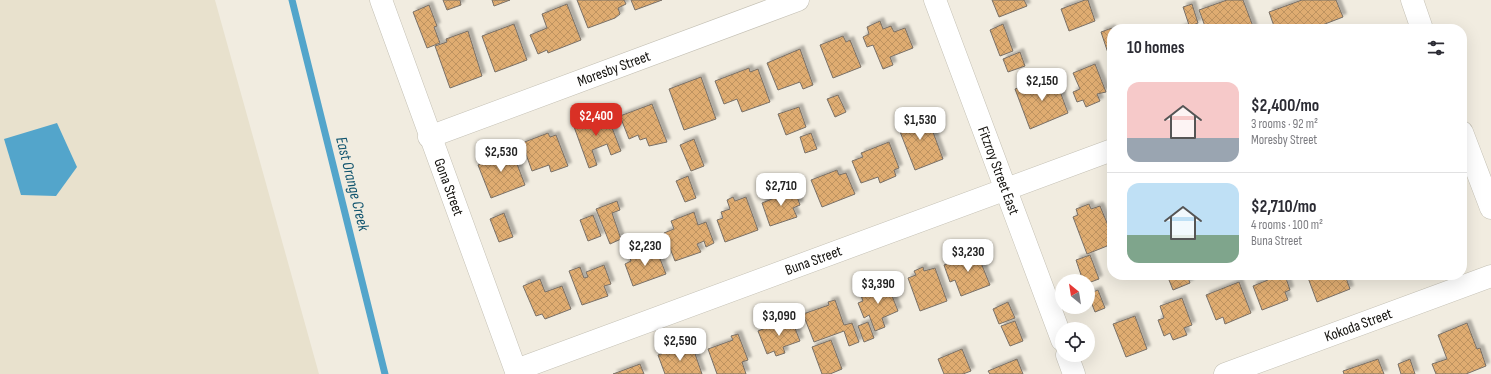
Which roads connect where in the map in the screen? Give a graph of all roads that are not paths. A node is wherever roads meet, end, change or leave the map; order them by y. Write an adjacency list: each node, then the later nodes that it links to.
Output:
1 (381, 0): 6 (street, Gona Street)
2 (798, 0): 6 (street, Moresby Street)
3 (935, 0): 9 (street, Fitzroy Street East)
4 (1412, 0): 5 (street)
5 (1420, 24)
6 (429, 137): 14 (street, Gona Street)
7 (1467, 144): 10 (street)
8 (1107, 152): 9 (street, Buna Street)
9 (1006, 189): 12 (street, Fitzroy Street East); 14 (street, Buna Street)
10 (1490, 202)
11 (1491, 276): 16 (street, Kokoda Street)
12 (1055, 322)
13 (1070, 362): 15 (street)
14 (516, 372)
15 (1074, 374)
16 (1225, 374)

